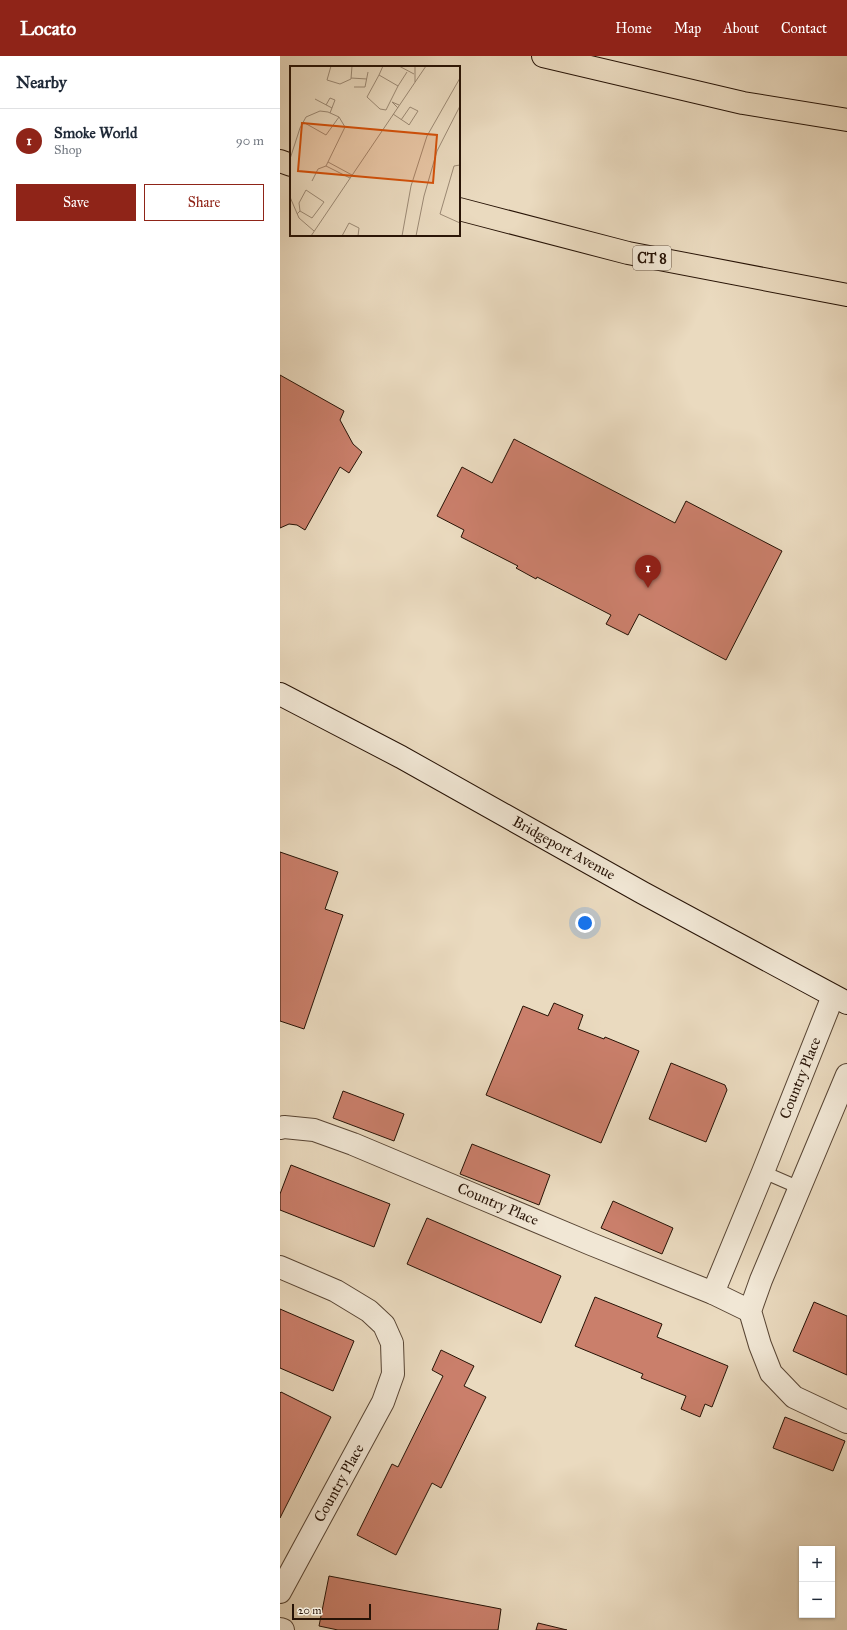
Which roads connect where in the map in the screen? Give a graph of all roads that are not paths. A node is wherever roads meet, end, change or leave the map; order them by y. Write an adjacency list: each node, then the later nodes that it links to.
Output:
1 (543, 56): 2 (highway)
2 (847, 120)
3 (280, 161): 4 (highway)
4 (290, 165)
5 (460, 209): 6 (highway, CT 8)
6 (847, 295)
7 (280, 694): 8 (street, Bridgeport Avenue)
8 (840, 1000): 11 (street, Country Place)
9 (847, 1075): 12 (street)
10 (280, 1128): 14 (street, Country Place)
11 (764, 1172): 12 (lane); 14 (street, Country Place)
12 (800, 1188): 15 (street)
13 (280, 1267): 17 (street, Country Place)
14 (713, 1293): 15 (street, Country Place)
15 (750, 1311): 16 (street)
16 (847, 1422)
17 (280, 1592)

